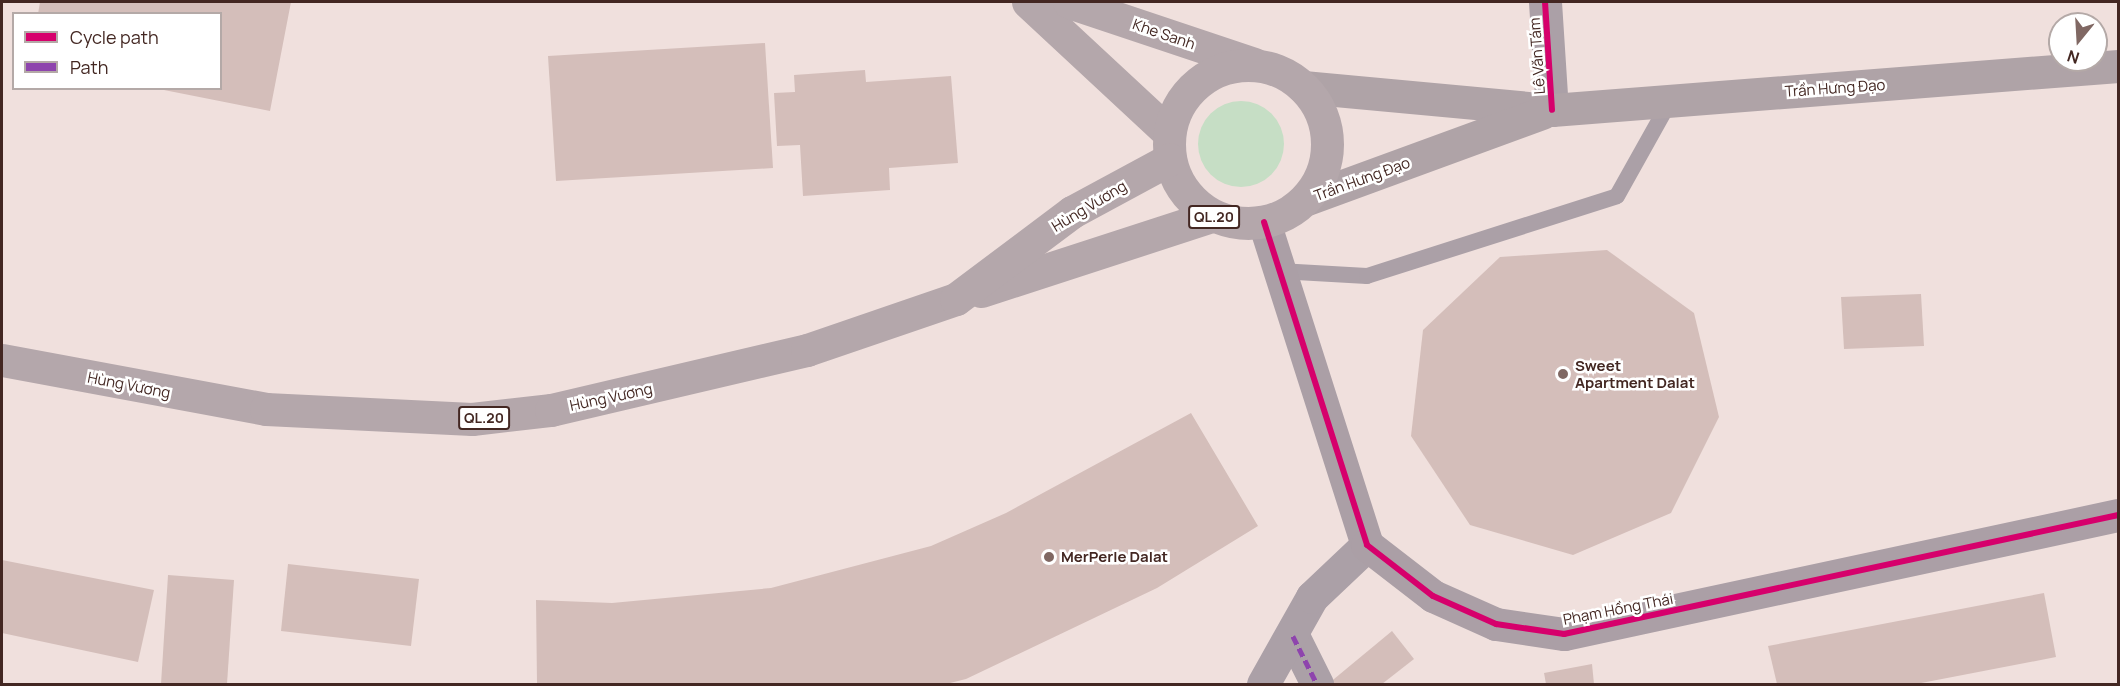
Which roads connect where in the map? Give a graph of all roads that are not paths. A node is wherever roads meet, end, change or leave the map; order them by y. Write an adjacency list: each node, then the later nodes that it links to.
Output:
1 (1028, 2): 9 (highway, QL.20)
2 (1069, 2): 4 (highway, Khe Sanh)
3 (1545, 2): 8 (street, Lê Văn Tám)
4 (1259, 66): 6 (highway); 9 (highway)
5 (2118, 66): 7 (main road, Trần Hưng Đạo)
6 (1303, 87): 8 (main road, Trần Hưng Đạo); 10 (highway)
7 (1670, 100): 8 (main road, Trần Hưng Đạo); 13 (lane)
8 (1552, 110): 10 (main road, Trần Hưng Đạo)
9 (1169, 146): 11 (highway, QL.20); 14 (highway, Hùng Vương / QL.20)
10 (1307, 199): 12 (highway, QL.20)
11 (1212, 216): 12 (highway, QL.20); 14 (highway, QL.20)
12 (1264, 222): 13 (street)
13 (1278, 271): 17 (street)
14 (957, 299): 15 (highway, Hùng Vương / QL.20)
15 (3, 368)
16 (2118, 515): 17 (street, Phạm Hồng Thái)
17 (1367, 545): 18 (street)
18 (1293, 636): 19 (street); 20 (street)
19 (1263, 684)
20 (1317, 684)

